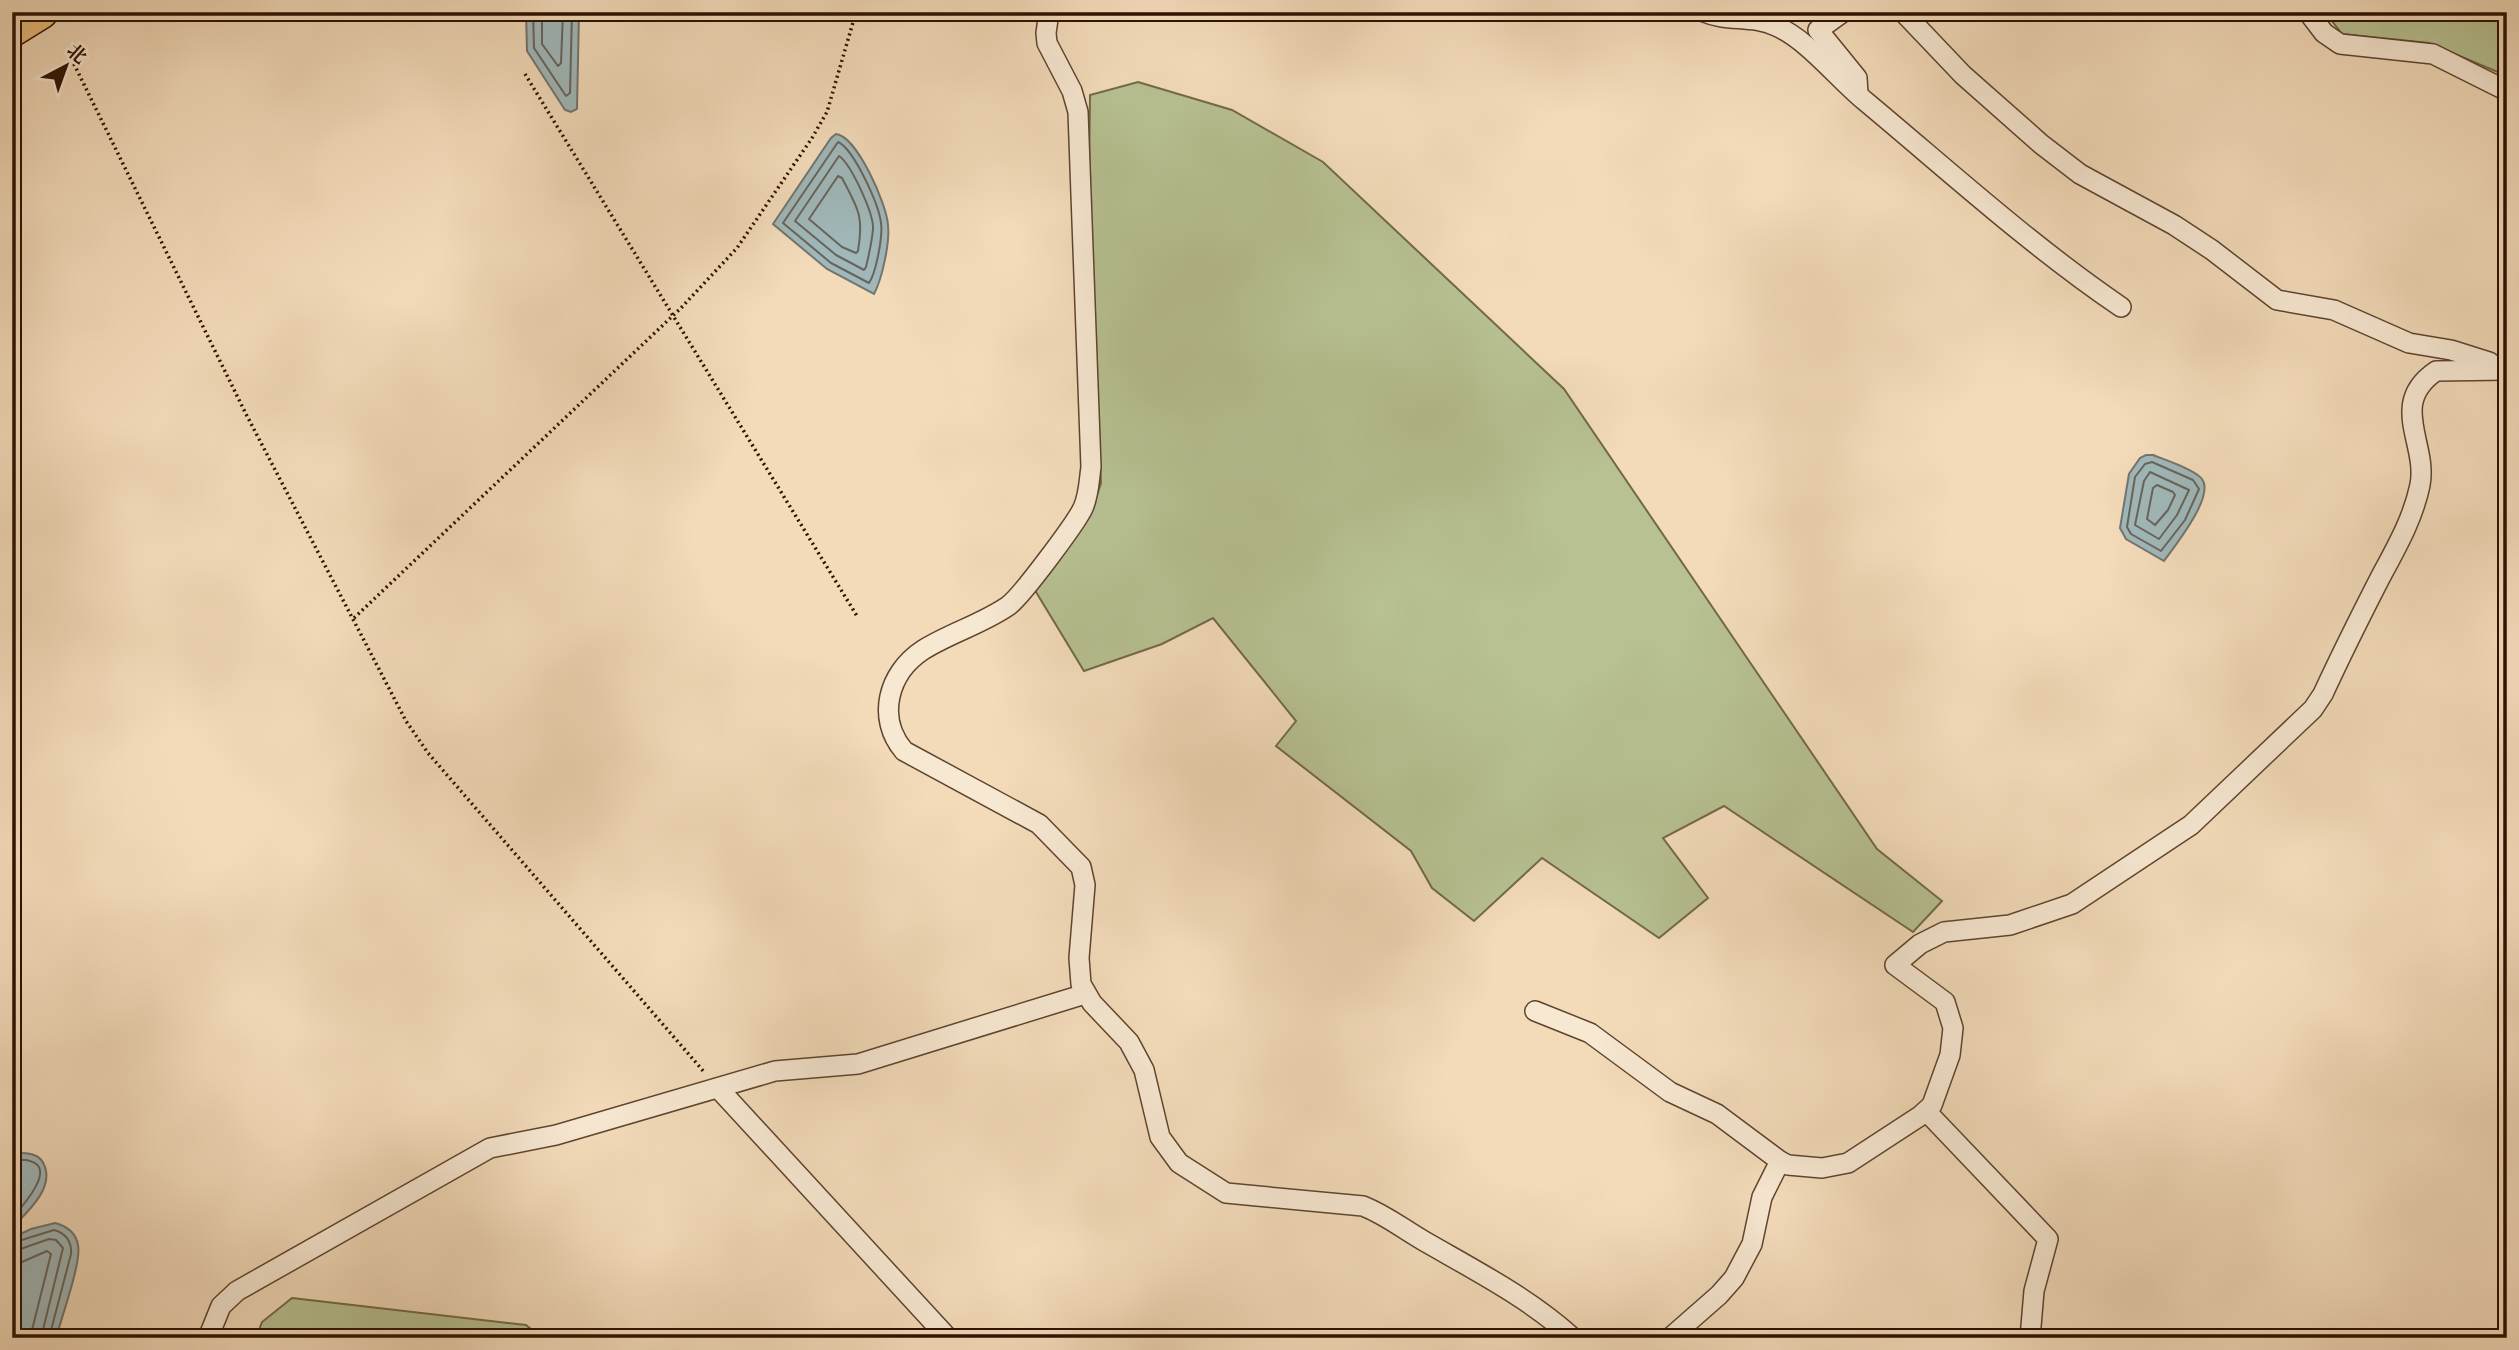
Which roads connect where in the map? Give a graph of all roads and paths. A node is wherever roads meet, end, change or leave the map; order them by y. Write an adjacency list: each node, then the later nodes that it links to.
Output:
1 (41, 12): 8 (highway)
2 (856, 12): 14 (path)
3 (1049, 12): 18 (street)
4 (1704, 12): 12 (street)
5 (1843, 12): 12 (street)
6 (1903, 12): 15 (street)
7 (2308, 12): 11 (street)
8 (12, 30)
9 (69, 54): 17 (path)
10 (525, 75): 14 (path)
11 (2507, 91)
12 (1858, 96): 13 (street)
13 (2121, 307)
14 (672, 316): 16 (path); 17 (path)
15 (2504, 370): 21 (street)
16 (857, 616)
17 (354, 618): 20 (path)
18 (1085, 994): 20 (street); 25 (street)
19 (1535, 1011): 22 (street)
20 (718, 1088): 23 (street); 24 (street)
21 (1926, 1111): 22 (street); 27 (street)
22 (1780, 1160): 26 (street)
23 (208, 1338)
24 (948, 1338)
25 (1573, 1338)
26 (1670, 1338)
27 (2030, 1338)

